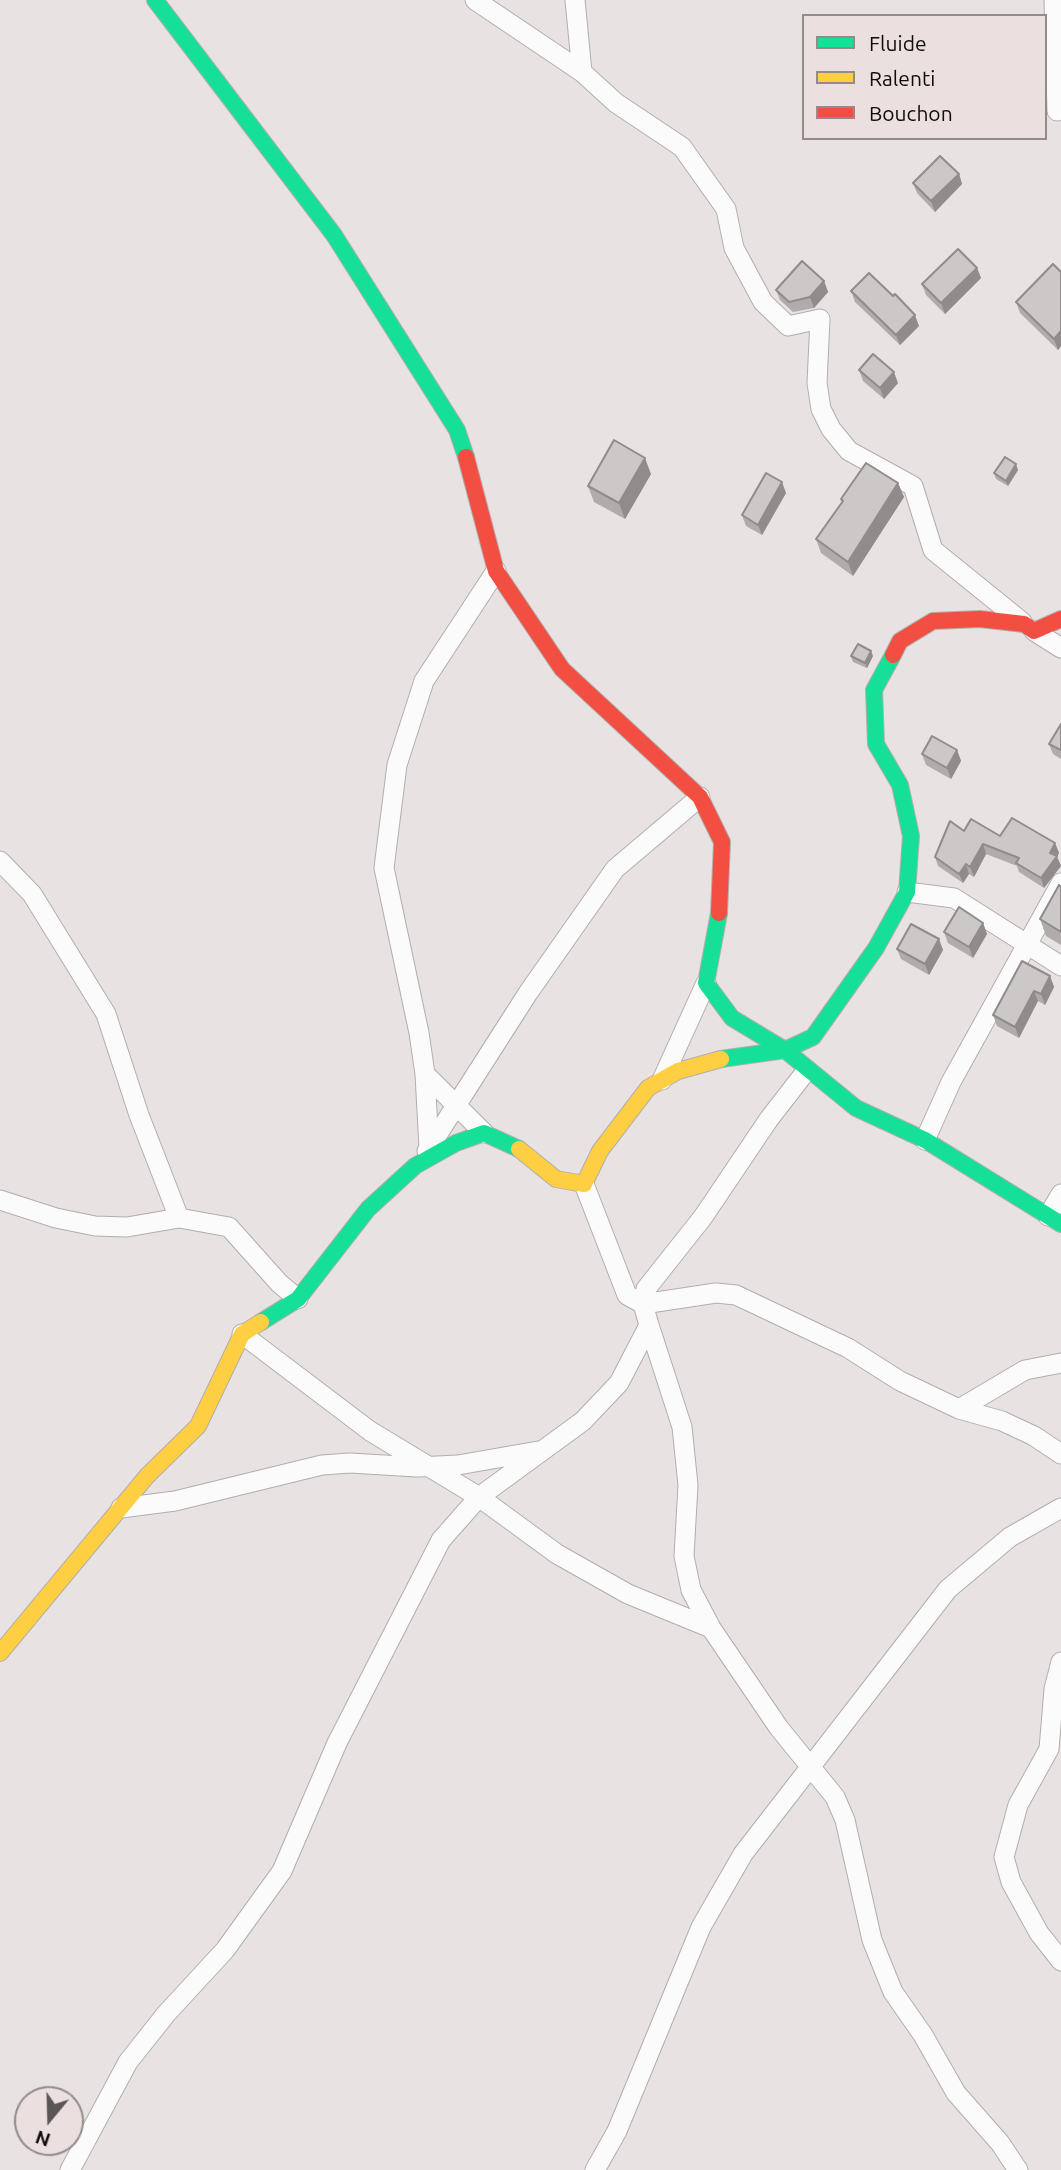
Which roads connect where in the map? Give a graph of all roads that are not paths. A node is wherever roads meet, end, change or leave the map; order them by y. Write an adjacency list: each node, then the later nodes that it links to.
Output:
1 (155, 0): 7 (street)
2 (475, 0): 5 (street)
3 (575, 0): 5 (street)
4 (1054, 0): 6 (street)
5 (582, 72): 9 (street)
6 (1057, 111)
7 (496, 571): 11 (street); 20 (street)
8 (1061, 619): 9 (street)
9 (1029, 627): 10 (street); 14 (street)
10 (1061, 648)
11 (700, 797): 17 (street); 22 (street)
12 (0, 861): 30 (street)
13 (1061, 883): 15 (street)
14 (907, 892): 15 (street); 18 (street)
15 (1026, 946): 16 (street); 24 (street)
16 (1061, 967)
17 (706, 983): 18 (street); 21 (street)
18 (785, 1050): 19 (street); 21 (street)
19 (807, 1070): 24 (street); 33 (street)
20 (425, 1074): 22 (street); 25 (street)
21 (662, 1080): 27 (street)
22 (457, 1103): 23 (street); 25 (street)
23 (484, 1133): 26 (street); 27 (street)
24 (925, 1140): 31 (street)
25 (429, 1148): 26 (street)
26 (415, 1166): 32 (street)
27 (584, 1184): 33 (street)
28 (1061, 1194): 31 (street)
29 (0, 1200): 30 (street)
30 (179, 1218): 32 (street)
31 (1054, 1220)
32 (298, 1299): 35 (street)
33 (643, 1304): 34 (street); 37 (street)
34 (649, 1325): 38 (street); 44 (street)
35 (242, 1334): 40 (street); 42 (street)
36 (1061, 1363): 37 (street)
37 (959, 1409): 39 (street)
38 (543, 1450): 40 (street); 41 (street)
39 (1061, 1454)
40 (427, 1467): 41 (street); 42 (street)
41 (479, 1497): 44 (street); 49 (street)
42 (121, 1508): 45 (street)
43 (1061, 1508): 47 (street)
44 (711, 1628): 47 (street)
45 (0, 1654)
46 (1061, 1662): 48 (street)
47 (809, 1765): 50 (street); 51 (street)
48 (1061, 1961)
49 (70, 2170)
50 (595, 2170)
51 (1018, 2170)

